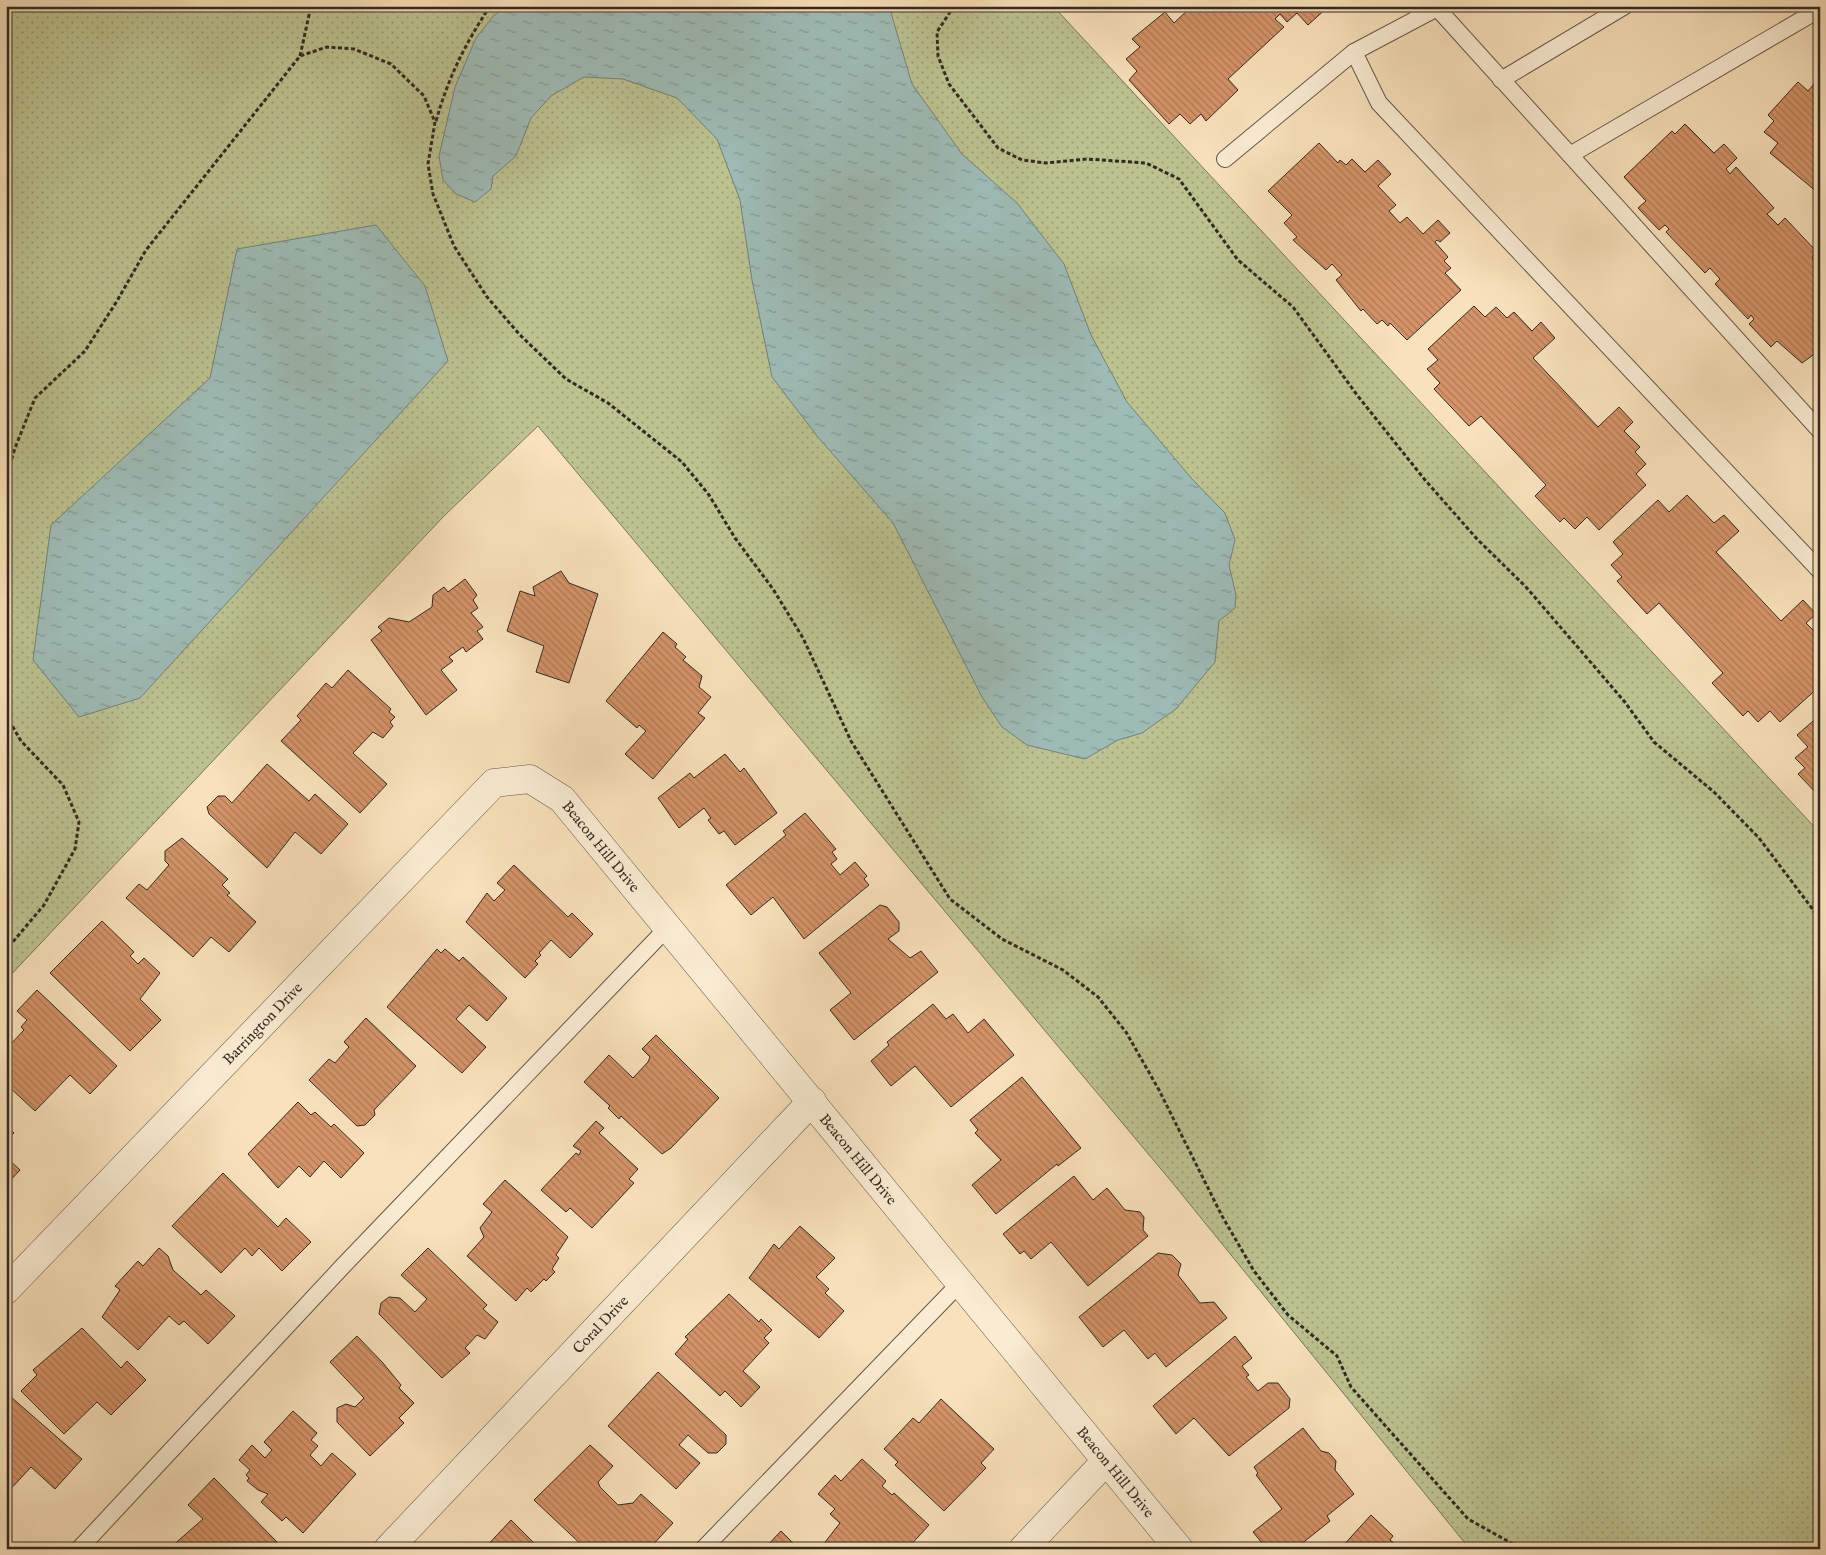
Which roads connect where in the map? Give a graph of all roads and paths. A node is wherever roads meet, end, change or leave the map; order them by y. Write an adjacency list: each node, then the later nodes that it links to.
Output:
1 (311, 6): 8 (path)
2 (490, 6): 10 (path)
3 (954, 6): 18 (path)
4 (1625, 6): 9 (lane)
5 (1439, 7): 7 (lane); 9 (lane)
6 (1820, 9): 11 (lane)
7 (1354, 52): 12 (lane); 15 (lane)
8 (300, 56): 10 (path); 14 (path)
9 (1501, 80): 11 (lane)
10 (436, 122): 30 (path)
11 (1570, 155): 13 (lane)
12 (1225, 159)
13 (1820, 431)
14 (6, 478)
15 (1820, 571)
16 (6, 715): 20 (path)
17 (530, 779): 19 (street, Beacon Hill Drive); 23 (street, Barrington Drive)
18 (1820, 919)
19 (668, 927): 21 (street, Beacon Hill Drive); 25 (lane)
20 (6, 950)
21 (812, 1101): 22 (street, Beacon Hill Drive); 26 (street, Coral Drive)
22 (960, 1282): 24 (street, Beacon Hill Drive); 27 (lane)
23 (6, 1290)
24 (1106, 1461): 28 (street); 29 (street, Beacon Hill Drive)
25 (78, 1549)
26 (388, 1549)
27 (703, 1549)
28 (1023, 1549)
29 (1179, 1549)
30 (1522, 1549)

